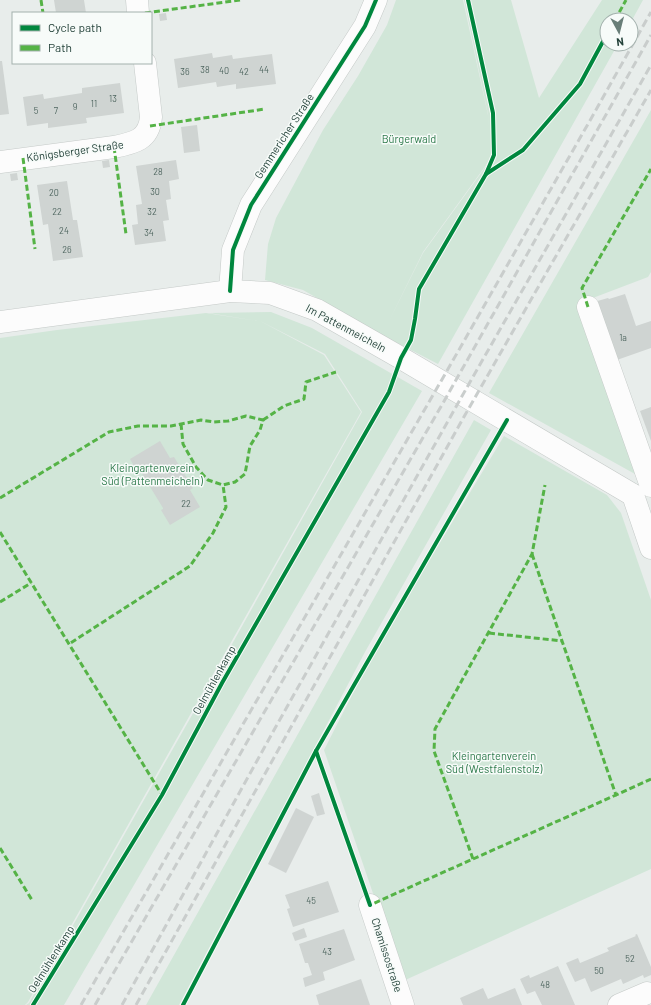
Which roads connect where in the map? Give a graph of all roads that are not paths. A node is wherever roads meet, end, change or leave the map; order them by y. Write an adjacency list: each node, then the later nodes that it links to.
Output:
1 (136, 0): 3 (street)
2 (376, 0): 6 (street, Gemmericher Straße)
3 (138, 12)
4 (144, 64): 5 (street, Königsberger Straße)
5 (0, 162)
6 (230, 291): 8 (street, Im Pattenmeicheln); 9 (street, Im Pattenmeicheln)
7 (588, 307): 9 (street)
8 (0, 322)
9 (645, 489): 10 (street)
10 (651, 548)
11 (370, 905): 13 (street, Chamissostraße)
12 (647, 993): 14 (street)
13 (403, 1005)
14 (619, 1005)

